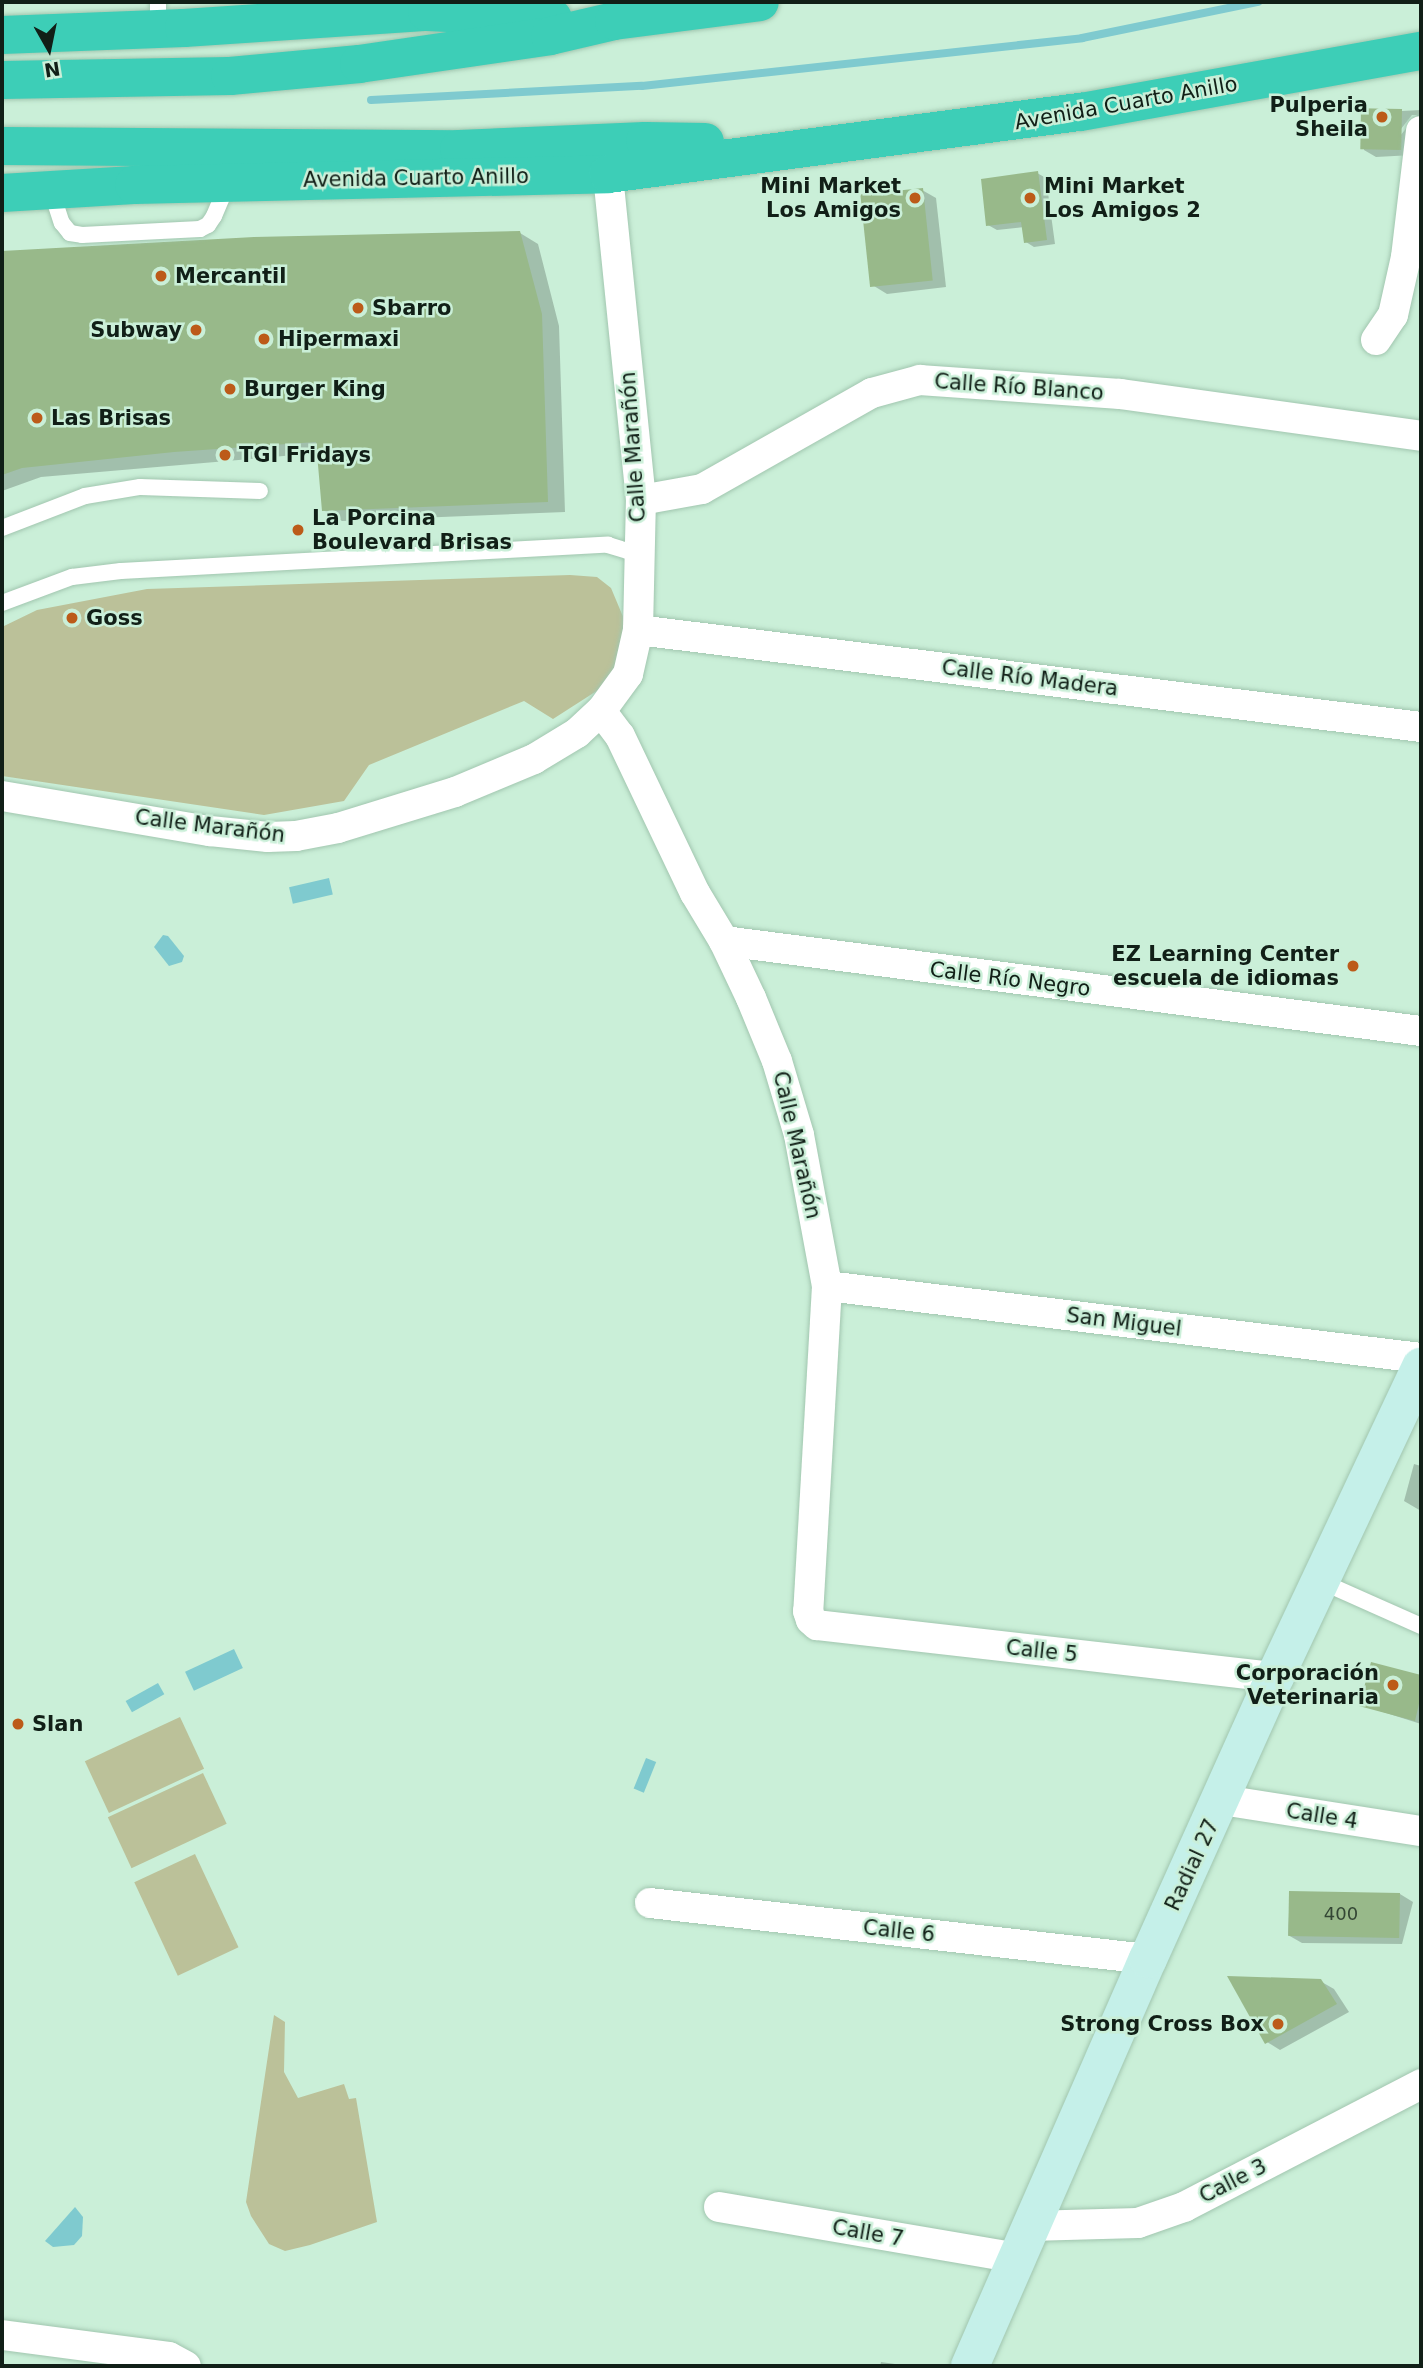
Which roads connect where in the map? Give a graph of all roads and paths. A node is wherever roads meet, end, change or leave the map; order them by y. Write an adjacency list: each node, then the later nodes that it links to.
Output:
1 (760, 2): 2 (highway)
2 (622, 14): 3 (highway); 6 (highway)
3 (158, 15): 4 (highway)
4 (2, 35)
5 (1421, 51): 8 (highway, Avenida Cuarto Anillo)
6 (2, 80)
7 (1421, 131): 12 (street)
8 (829, 145): 9 (highway, Avenida Cuarto Anillo); 10 (highway, Avenida Cuarto Anillo)
9 (2, 146)
10 (608, 174): 11 (highway, Avenida Cuarto Anillo); 15 (street, Calle Marañón)
11 (2, 193)
12 (1376, 340)
13 (1421, 436): 15 (street, Calle Río Blanco)
14 (260, 491): 16 (lane)
15 (641, 499): 17 (street, Calle Marañón)
16 (2, 528)
17 (638, 554): 18 (lane); 19 (street, Calle Marañón)
18 (2, 603)
19 (638, 630): 20 (street, Calle Marañón); 21 (street, Calle Río Madera)
20 (601, 711): 22 (street, Calle Marañón); 23 (street, Calle Marañón)
21 (1421, 727)
22 (2, 796)
23 (724, 941): 24 (street, Calle Río Negro); 25 (street, Calle Marañón)
24 (1421, 1031)
25 (827, 1286): 26 (street, San Miguel); 29 (street, Calle Marañón)
26 (1421, 1357)
27 (1421, 1367): 28 (street, Radial 27)
28 (1320, 1581): 30 (lane); 31 (street, Radial 27)
29 (811, 1620): 31 (street, Calle 5)
30 (1421, 1626)
31 (1275, 1676): 32 (street, Radial 27)
32 (1222, 1800): 33 (street, Calle 4); 35 (street, Radial 27)
33 (1421, 1831)
34 (650, 1903): 35 (street, Calle 6)
35 (1147, 1959): 38 (street, Radial 27)
36 (1421, 2084): 38 (street, Calle 3)
37 (719, 2207): 38 (street, Calle 7)
38 (1024, 2242): 41 (street, Radial 27)
39 (2, 2335): 40 (street)
40 (186, 2366)
41 (970, 2366)

